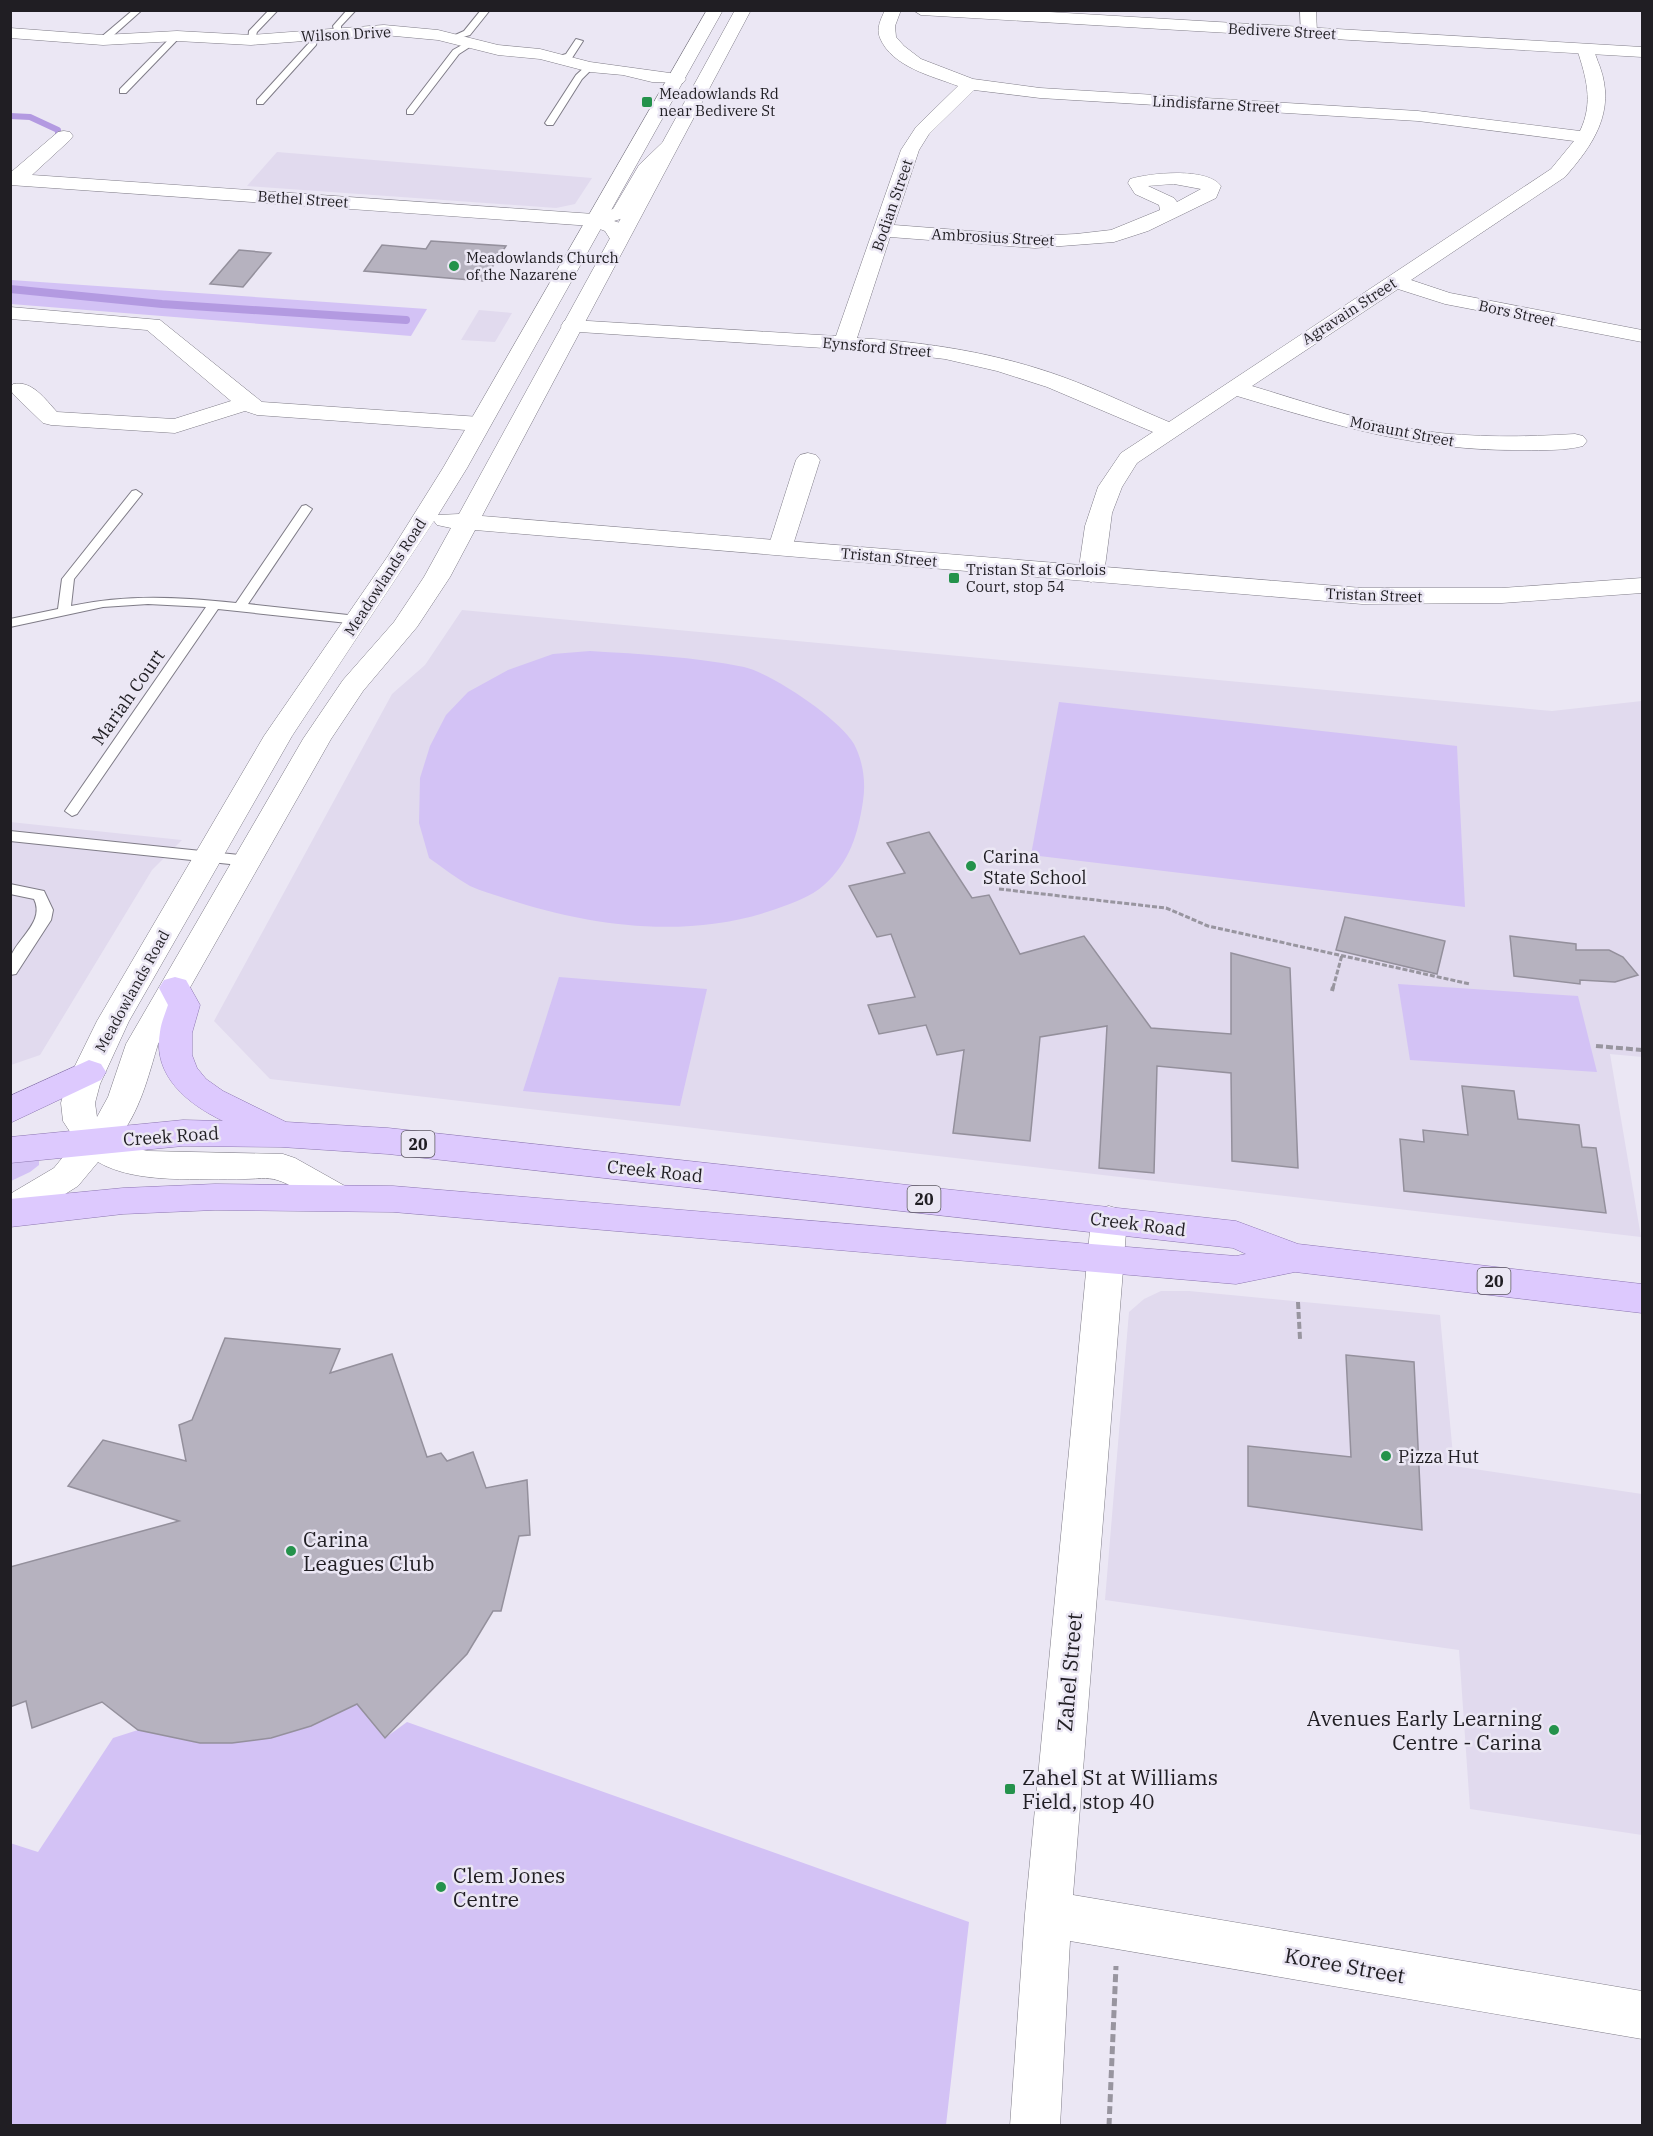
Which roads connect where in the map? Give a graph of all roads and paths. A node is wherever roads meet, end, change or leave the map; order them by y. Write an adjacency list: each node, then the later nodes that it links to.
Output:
1 (138, 10): 16 (lane)
2 (274, 10): 15 (lane)
3 (352, 10): 11 (lane)
4 (486, 10): 17 (lane)
5 (715, 10): 23 (street, Meadowlands Road)
6 (743, 10): 31 (street, Meadowlands Road)
7 (893, 10): 24 (street, Lindisfarne Street)
8 (921, 10): 12 (street, Bedivere Street)
9 (1308, 10): 12 (street)
10 (10, 33): 16 (street, Wilson Drive)
11 (338, 33): 13 (street, Wilson Drive); 17 (street, Wilson Drive)
12 (1310, 33): 19 (street, Bedivere Street)
13 (314, 34): 15 (street, Wilson Drive); 26 (lane)
14 (177, 36): 15 (street, Wilson Drive); 16 (street, Wilson Drive); 25 (lane)
15 (251, 39)
16 (103, 40)
17 (464, 40): 21 (street, Wilson Drive); 27 (lane)
18 (579, 41): 21 (lane)
19 (1585, 49): 20 (street, Bedivere Street); 30 (street, Agravain Street)
20 (1642, 52)
21 (559, 59): 22 (street, Wilson Drive)
22 (590, 67): 23 (street, Wilson Drive); 28 (lane)
23 (677, 79): 34 (street, Meadowlands Road)
24 (970, 84): 30 (street, Lindisfarne Street); 35 (street, Bodian Street)
25 (123, 91)
26 (260, 102)
27 (410, 112)
28 (550, 123)
29 (64, 136): 32 (street)
30 (1587, 137): 37 (street, Agravain Street)
31 (669, 146): 34 (street); 36 (street, Meadowlands Road)
32 (13, 179): 34 (street, Bethel Street)
33 (1171, 213): 35 (street, Ambrosius Street)
34 (595, 220): 36 (street); 45 (street, Meadowlands Road)
35 (883, 230): 41 (street, Bodian Street)
36 (619, 238): 39 (street, Meadowlands Road)
37 (1395, 281): 40 (street, Bors Street); 42 (street, Agravain Street)
38 (10, 313): 44 (street)
39 (572, 326): 41 (street, Eynsford Street); 52 (street, Meadowlands Road)
40 (1642, 336)
41 (844, 344): 46 (street, Eynsford Street)
42 (1234, 388): 46 (street, Agravain Street); 47 (street, Moraunt Street)
43 (21, 389): 44 (street)
44 (247, 403): 45 (street)
45 (480, 424): 51 (street, Meadowlands Road)
46 (1169, 430): 54 (street, Agravain Street)
47 (1575, 441)
48 (808, 460): 53 (street)
49 (136, 494): 58 (lane)
50 (306, 509): 57 (lane)
51 (423, 518): 52 (street, Tristan Street); 59 (street, Meadowlands Road)
52 (465, 522): 53 (street, Tristan Street); 64 (street, Meadowlands Road)
53 (780, 548): 54 (street, Tristan Street)
54 (1091, 574): 55 (street, Tristan Street)
55 (1642, 586)
56 (215, 604): 57 (lane); 58 (lane); 61 (lane, Mariah Court)
57 (240, 607): 59 (lane)
58 (63, 611): 60 (lane)
59 (357, 620): 63 (street, Meadowlands Road)
60 (10, 622)
61 (72, 811)
62 (10, 836): 63 (lane)
63 (208, 857): 64 (lane); 74 (street, Meadowlands Road)
64 (249, 861): 70 (street, Meadowlands Road)
65 (10, 889): 68 (lane)
66 (999, 889): 67 (path)
67 (1342, 955): 69 (path); 71 (path)
68 (10, 970)
69 (1470, 984)
70 (175, 988): 76 (main road); 77 (street, Meadowlands Road)
71 (1332, 991)
72 (1596, 1046): 73 (path)
73 (1642, 1050)
74 (89, 1072): 75 (main road); 77 (street, Meadowlands Road)
75 (10, 1111)
76 (281, 1134): 77 (main road, Creek Road / 20); 81 (main road, Creek Road / 20)
77 (96, 1142): 78 (main road, Creek Road / 20); 79 (street, Meadowlands Road); 80 (street, Meadowlands Road)
78 (10, 1150)
79 (340, 1199): 80 (main road, Creek Road / 20); 81 (main road, Creek Road / 20)
80 (10, 1212)
81 (1108, 1239): 82 (main road, Creek Road / 20); 85 (street, Zahel Street)
82 (1642, 1299)
83 (1298, 1302): 84 (path)
84 (1300, 1339)
85 (1048, 1914): 87 (street, Koree Street); 88 (street, Zahel Street)
86 (1116, 1966): 89 (path)
87 (1642, 2015)
88 (1035, 2126)
89 (1108, 2126)

